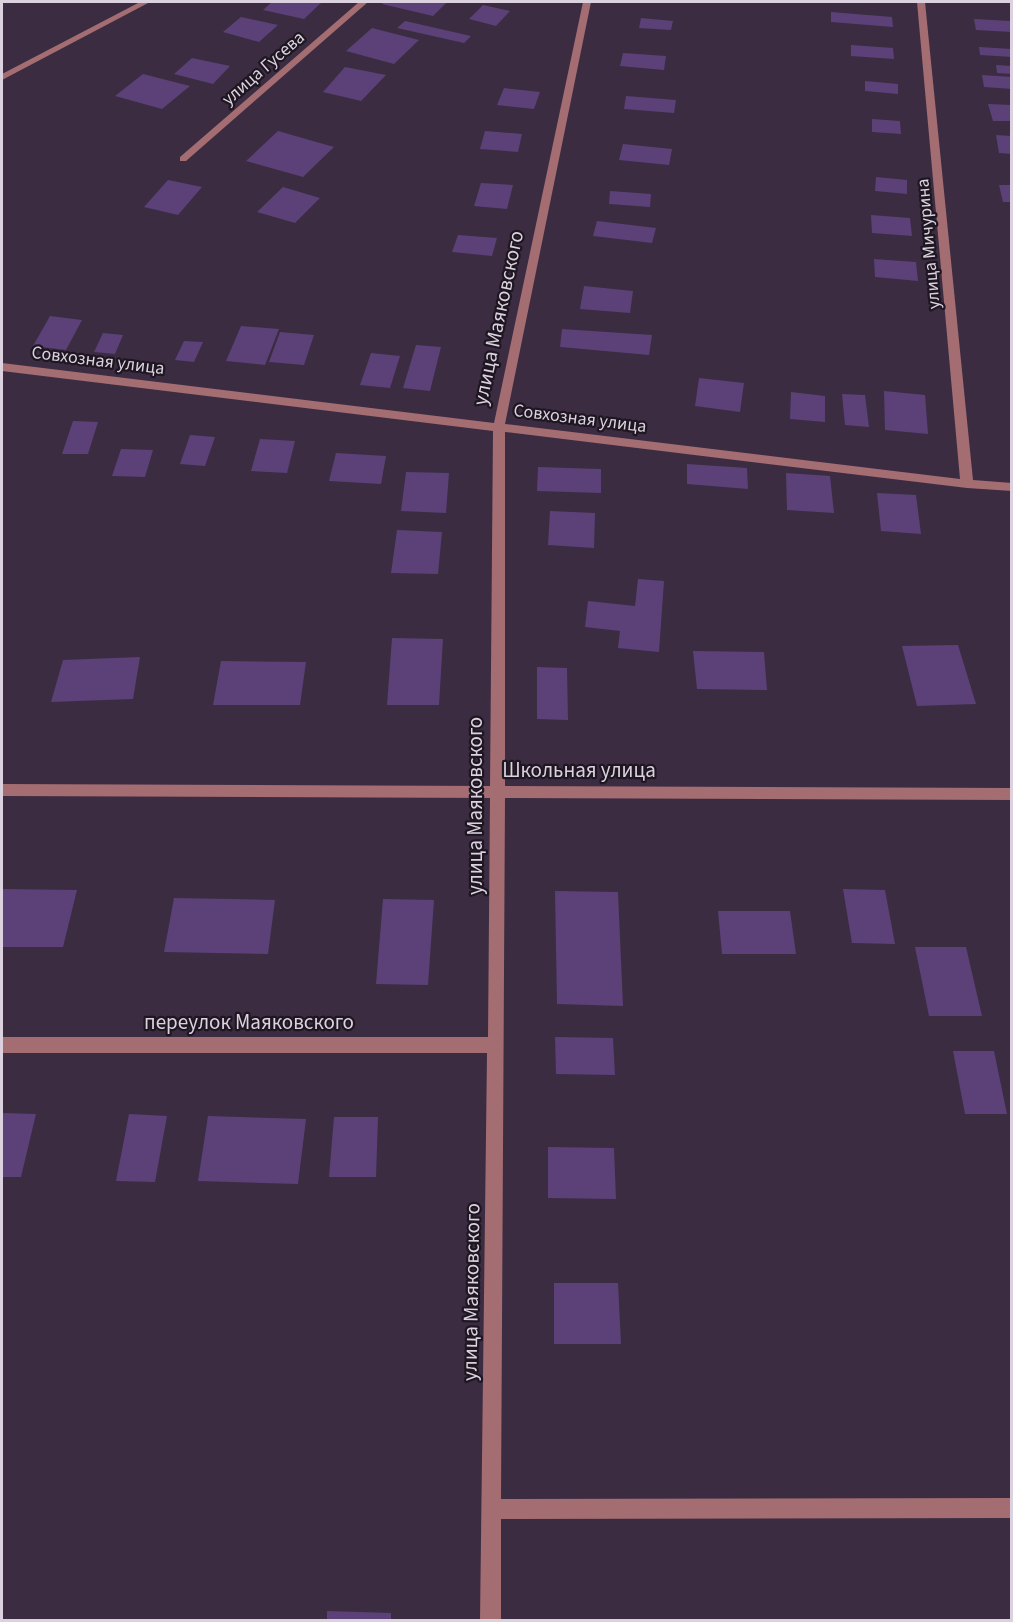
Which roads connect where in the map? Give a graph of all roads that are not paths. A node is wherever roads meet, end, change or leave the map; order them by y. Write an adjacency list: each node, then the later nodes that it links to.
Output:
1 (146, 2): 5 (street)
2 (364, 2): 6 (street, улица Гусева)
3 (587, 2): 8 (street, улица Маяковского)
4 (921, 2): 9 (street, улица Мичурина)
5 (2, 77)
6 (183, 159)
7 (2, 367): 8 (street, Совхозная улица)
8 (499, 426): 9 (street, Совхозная улица); 12 (street, улица Маяковского)
9 (967, 484): 10 (street, Совхозная улица)
10 (1011, 487)
11 (2, 790): 12 (street, Школьная улица)
12 (498, 791): 13 (street, Школьная улица); 15 (street, улица Маяковского)
13 (1011, 794)
14 (2, 1045): 15 (street, переулок Маяковского)
15 (496, 1045): 17 (street, улица Маяковского)
16 (1011, 1508): 17 (street)
17 (490, 1509): 18 (street, улица Маяковского)
18 (490, 1620)

